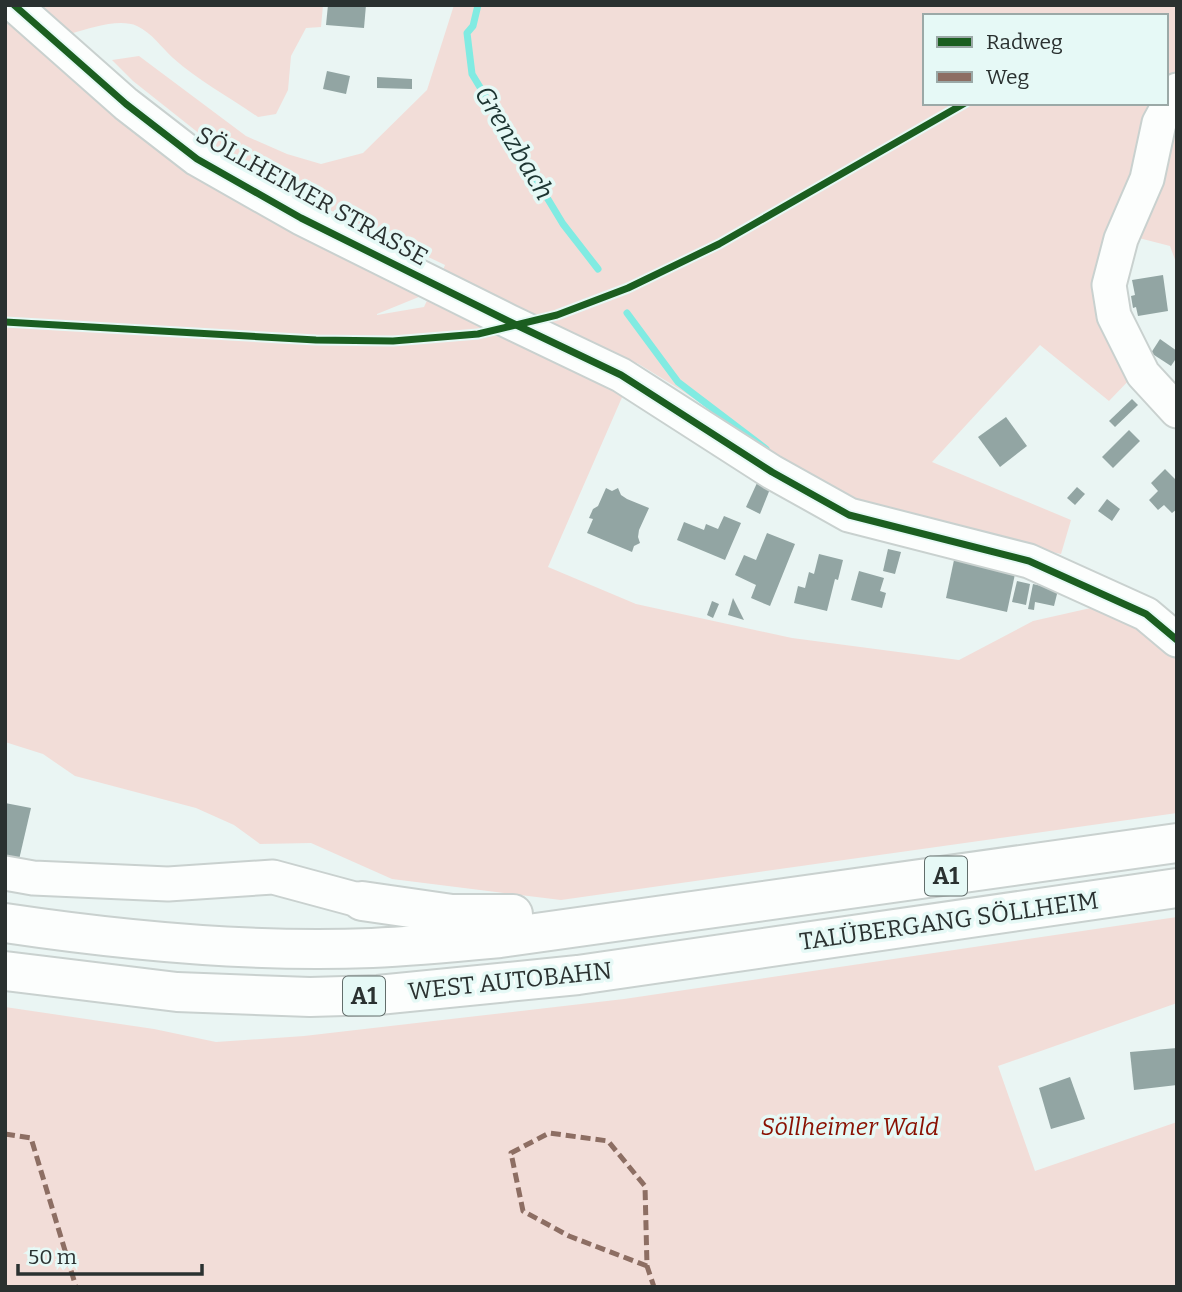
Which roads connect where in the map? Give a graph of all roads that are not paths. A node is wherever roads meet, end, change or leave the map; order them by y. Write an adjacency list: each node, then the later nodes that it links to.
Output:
1 (14, 5): 4 (street, SÖLLHEIMER STRASSE)
2 (1177, 90): 3 (street)
3 (1177, 411)
4 (1177, 640)
5 (1177, 843): 9 (highway, TALÜBERGANG SÖLLHEIM / A1)
6 (5, 873): 8 (street)
7 (1177, 888): 12 (highway, TALÜBERGANG SÖLLHEIM / A1)
8 (362, 901): 11 (highway)
9 (714, 909): 11 (highway, WEST AUTOBAHN / A1)
10 (5, 923): 11 (highway, WEST AUTOBAHN / A1)
11 (601, 923)
12 (722, 954): 13 (highway, WEST AUTOBAHN / A1)
13 (5, 971)

